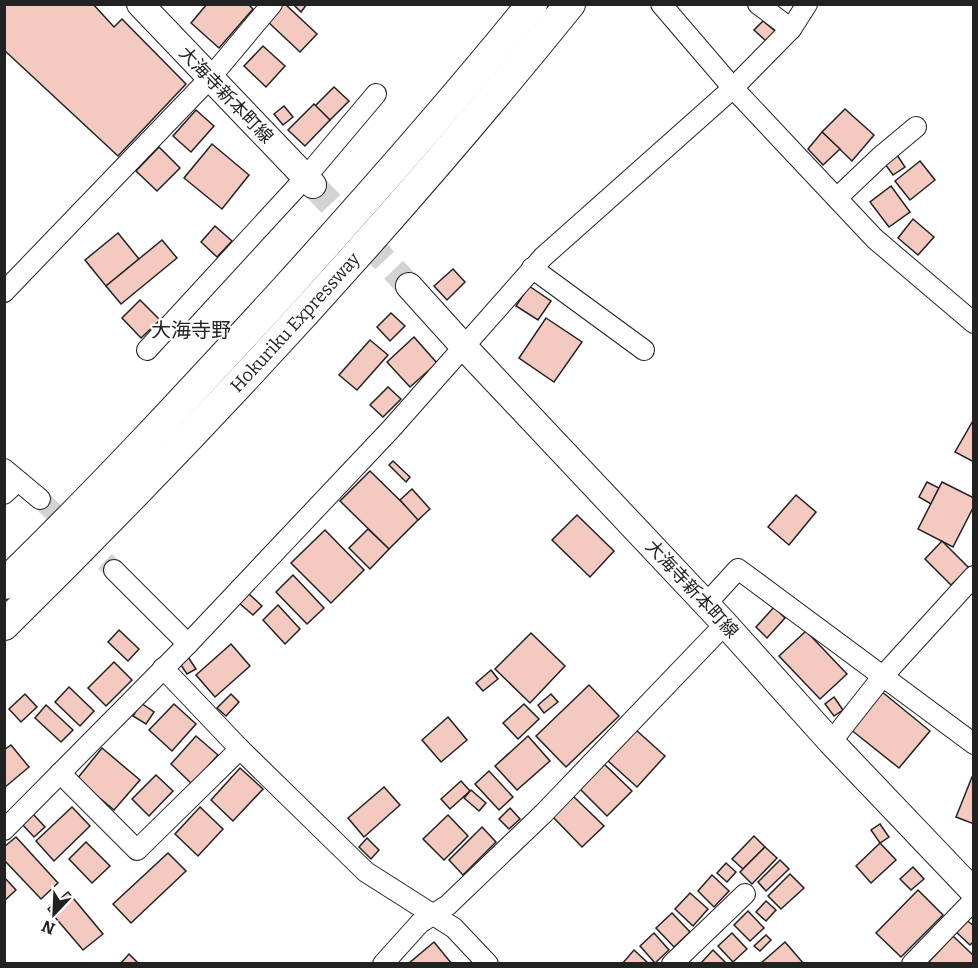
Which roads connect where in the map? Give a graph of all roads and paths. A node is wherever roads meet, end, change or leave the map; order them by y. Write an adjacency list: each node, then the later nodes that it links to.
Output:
1 (140, 4): 9 (main road, 大海寺新本町線)
2 (272, 4): 9 (street)
3 (532, 4): 26 (highway, Hokuriku Expressway)
4 (570, 4): 29 (highway, Hokuriku Expressway)
5 (661, 4): 10 (street)
6 (758, 4): 8 (street)
7 (807, 4): 8 (street)
8 (791, 29): 10 (street)
9 (210, 78): 13 (main road, 大海寺新本町線); 17 (street)
10 (733, 88): 14 (street); 15 (street)
11 (376, 94): 13 (street)
12 (916, 127): 14 (street)
13 (309, 181): 20 (street)
14 (837, 198): 18 (street)
15 (532, 268): 19 (street); 21 (street)
16 (409, 286): 19 (main road, 大海寺新本町線)
17 (4, 292)
18 (974, 324)
19 (465, 348): 27 (main road, 大海寺新本町線); 30 (street)
20 (147, 350)
21 (644, 350)
22 (9, 481): 23 (street)
23 (40, 499)
24 (114, 570): 30 (street)
25 (974, 576): 32 (street)
26 (4, 584)
27 (706, 604): 28 (main road, 大海寺新本町線); 32 (street)
28 (725, 624): 33 (main road, 大海寺新本町線); 41 (street)
29 (4, 625)
30 (188, 644): 31 (street)
31 (163, 668): 35 (street); 36 (street)
32 (882, 676): 33 (street); 34 (street)
33 (831, 742): 38 (main road, 大海寺新本町線)
34 (974, 744)
35 (240, 749): 36 (street); 41 (street)
36 (60, 773): 37 (street)
37 (4, 830)
38 (974, 892)
39 (745, 894): 44 (street)
40 (974, 900): 45 (street)
41 (434, 915): 42 (street); 43 (street)
42 (383, 963)
43 (488, 963)
44 (672, 963)
45 (912, 963)

